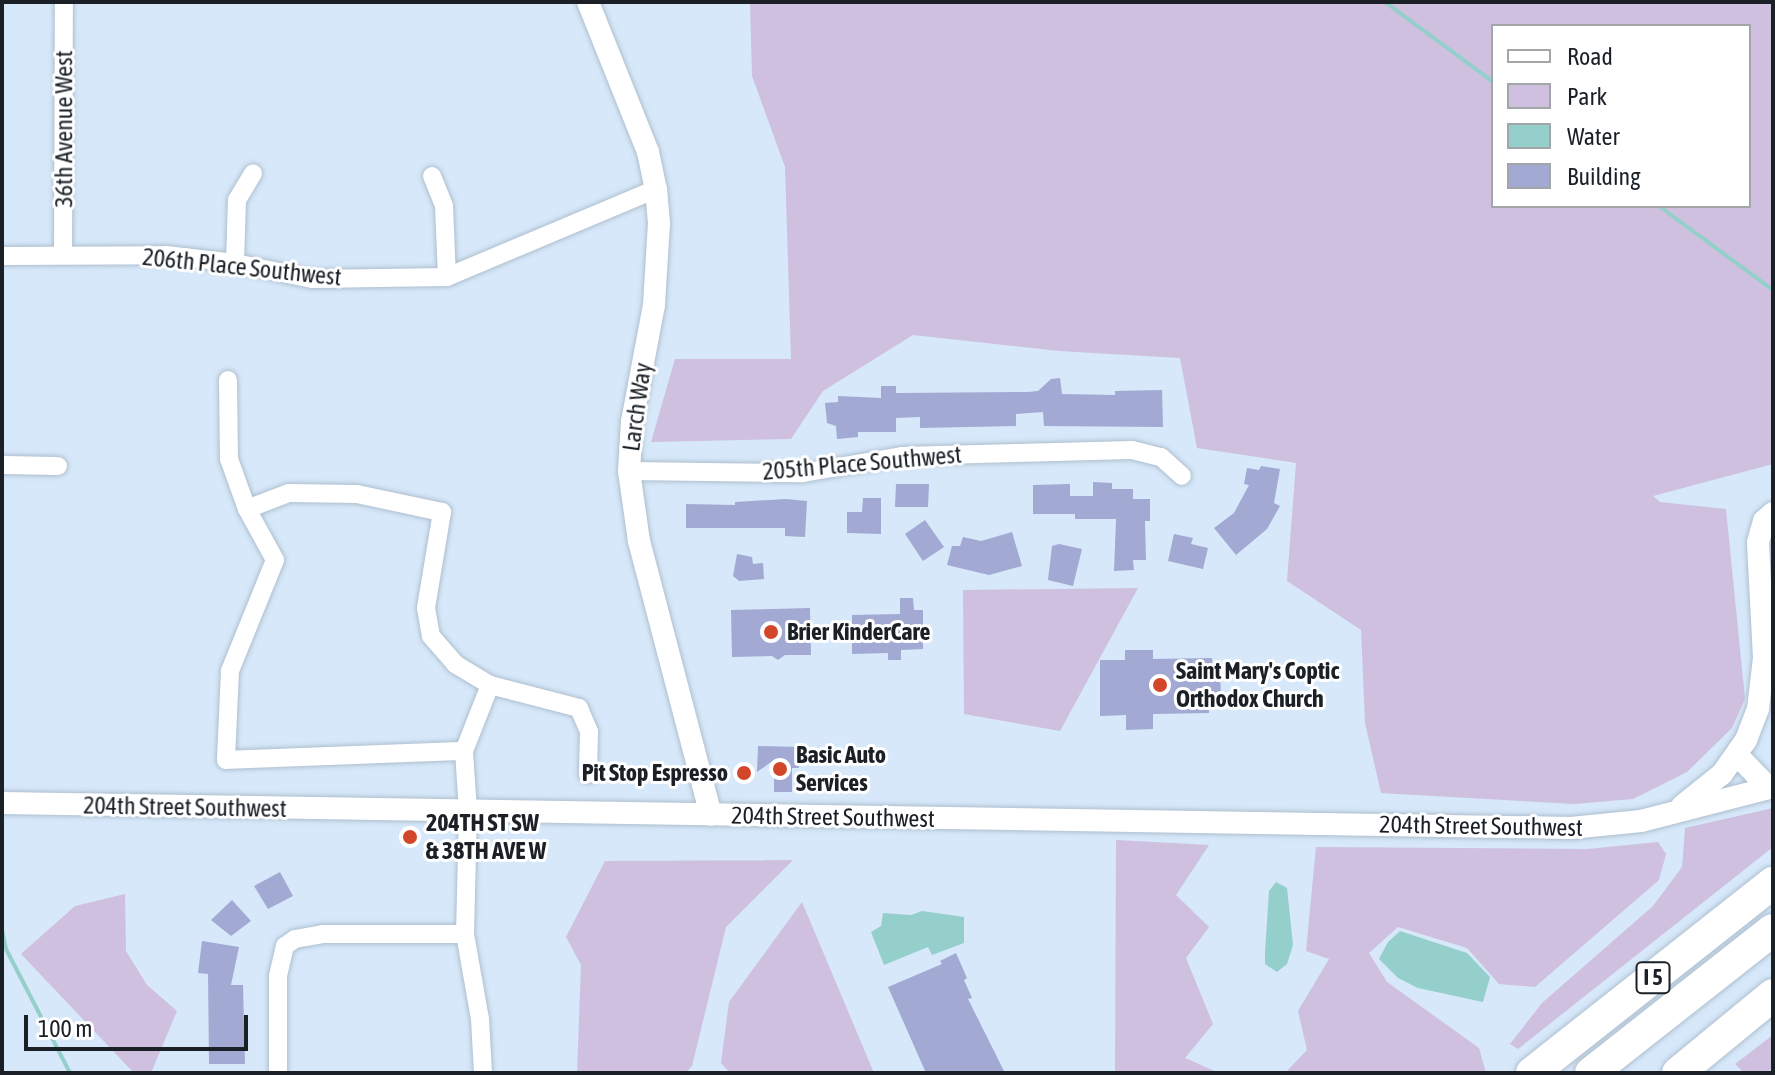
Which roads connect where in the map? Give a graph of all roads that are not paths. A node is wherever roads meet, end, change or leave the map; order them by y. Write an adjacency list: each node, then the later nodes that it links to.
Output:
1 (64, 2): 6 (street, 36th Avenue West)
2 (588, 2): 5 (street, Larch Way)
3 (253, 173): 8 (street)
4 (432, 176): 9 (street)
5 (656, 189): 9 (street, 206th Place Southwest); 13 (street, Larch Way)
6 (63, 255): 7 (street, 206th Place Southwest); 8 (street, 206th Place Southwest)
7 (2, 256)
8 (235, 263): 9 (street, 206th Place Southwest)
9 (447, 277)
10 (228, 380): 15 (street)
11 (2, 465): 12 (street)
12 (58, 466)
13 (629, 471): 14 (street, 205th Place Southwest); 24 (street, Larch Way)
14 (1182, 476)
15 (247, 509): 17 (street); 18 (street)
16 (1773, 513): 19 (street, 204th Street Southwest)
17 (490, 685): 18 (street); 20 (street)
18 (464, 751): 23 (street)
19 (1737, 755): 21 (street); 25 (street, 204th Street Southwest)
20 (588, 774)
21 (1771, 788): 25 (street, 204th Street Southwest)
22 (2, 803): 23 (street, 204th Street Southwest)
23 (468, 812): 24 (street, 204th Street Southwest); 27 (street)
24 (711, 815): 25 (street, 204th Street Southwest)
25 (1663, 816)
26 (1773, 883): 32 (highway, I 5)
27 (465, 934): 30 (street); 31 (street)
28 (1766, 945): 33 (highway); 34 (highway)
29 (1773, 995): 35 (highway)
30 (278, 1073)
31 (483, 1073)
32 (1532, 1073)
33 (1591, 1073)
34 (1614, 1073)
35 (1678, 1073)

